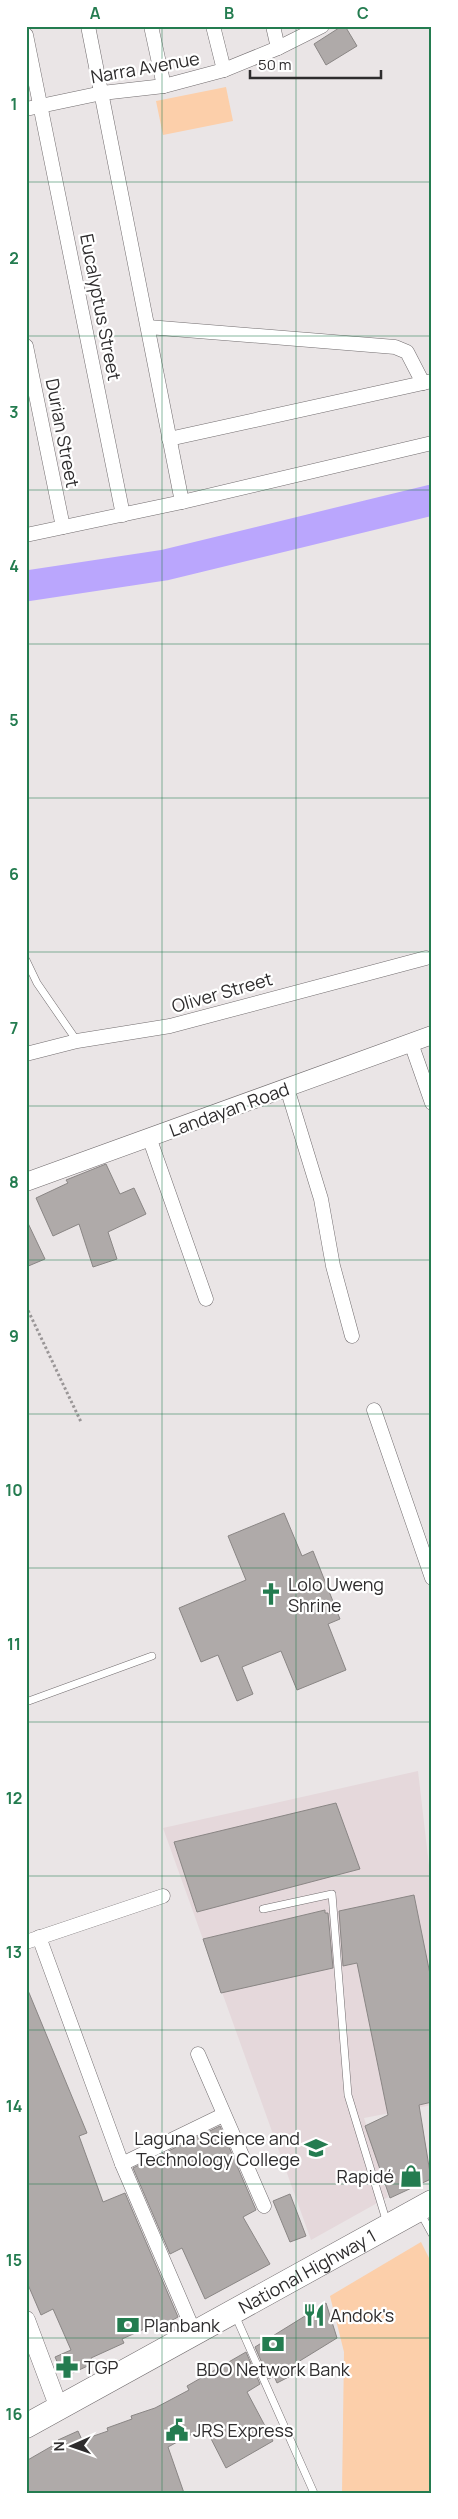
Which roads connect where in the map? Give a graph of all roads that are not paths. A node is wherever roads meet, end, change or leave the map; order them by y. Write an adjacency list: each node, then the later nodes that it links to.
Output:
1 (88, 26): 10 (street)
2 (151, 26): 9 (street)
3 (213, 26): 8 (street)
4 (273, 26): 7 (street)
5 (322, 26): 7 (street, Narra Avenue)
6 (26, 35): 11 (street, Eucalyptus Street)
7 (278, 48): 8 (street, Narra Avenue)
8 (224, 70): 9 (street, Narra Avenue)
9 (164, 86): 10 (street, Narra Avenue)
10 (102, 93): 11 (street, Narra Avenue); 13 (street)
11 (42, 106): 12 (street, Narra Avenue); 19 (street, Eucalyptus Street)
12 (26, 109)
13 (148, 327): 15 (street); 16 (street)
14 (26, 346): 20 (street, Durian Street)
15 (428, 382): 16 (street)
16 (169, 439): 18 (street)
17 (432, 443): 18 (street)
18 (182, 502): 19 (street)
19 (123, 515): 20 (street)
20 (63, 527): 21 (street)
21 (26, 535)
22 (426, 958): 25 (street, Oliver Street)
23 (26, 960): 25 (lane)
24 (432, 1035): 26 (street, Landayan Road)
25 (77, 1041): 27 (street, Oliver Street)
26 (411, 1043): 28 (street, Landayan Road); 29 (street)
27 (26, 1054)
28 (287, 1088): 30 (street, Landayan Road); 33 (street)
29 (432, 1103)
30 (149, 1137): 31 (street, Landayan Road); 32 (street)
31 (26, 1182)
32 (206, 1299)
33 (352, 1336)
34 (374, 1410): 35 (street)
35 (432, 1578)
36 (152, 1656): 37 (lane)
37 (26, 1702)
38 (163, 1896): 40 (street)
39 (263, 1910): 46 (lane)
40 (33, 1940): 43 (street)
41 (198, 2054): 42 (street)
42 (223, 2115): 43 (street); 44 (street)
43 (122, 2164): 50 (street)
44 (264, 2206)
45 (425, 2206): 46 (highway, National Highway 1); 47 (lane)
46 (388, 2227): 48 (highway, National Highway 1)
47 (432, 2234)
48 (234, 2312): 50 (highway, National Highway 1); 53 (lane)
49 (26, 2320): 51 (street)
50 (194, 2334): 51 (highway, National Highway 1)
51 (59, 2408): 52 (highway, National Highway 1)
52 (26, 2426)
53 (314, 2493)

